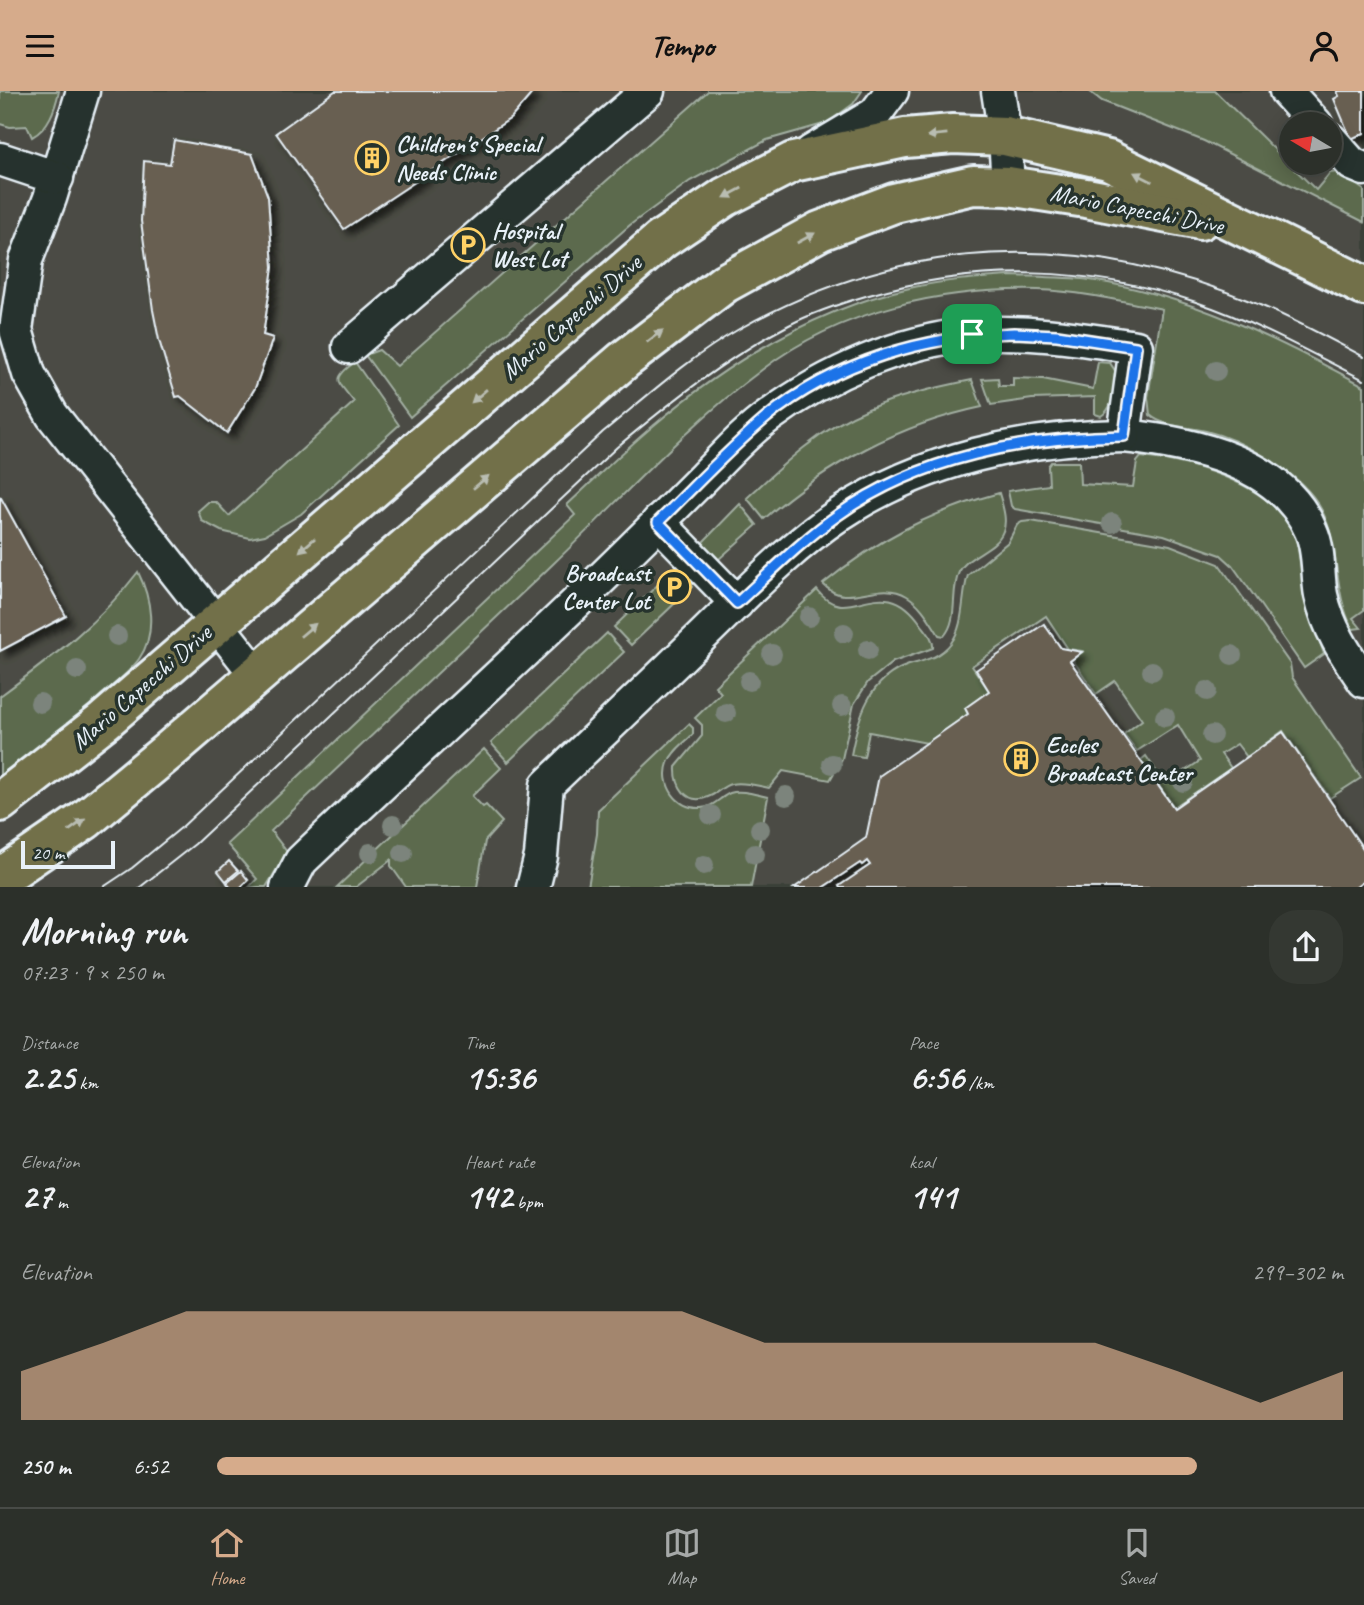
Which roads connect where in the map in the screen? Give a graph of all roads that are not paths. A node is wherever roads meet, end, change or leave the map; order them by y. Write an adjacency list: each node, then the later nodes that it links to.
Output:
1 (83, 91): 12 (street)
2 (648, 91): 16 (street)
3 (892, 91): 10 (street)
4 (998, 91): 7 (street)
5 (1286, 91): 6 (street)
6 (1305, 112)
7 (1006, 136): 10 (main road, Mario Capecchi Drive, one-way to 10); 13 (street); 14 (main road, Mario Capecchi Drive, one-way to 7)
8 (1342, 152): 11 (street)
9 (0, 159): 12 (street)
10 (793, 162): 20 (main road, Mario Capecchi Drive, one-way to 20)
11 (1364, 169)
12 (57, 178): 20 (street)
13 (1008, 186): 14 (main road, Mario Capecchi Drive); 21 (main road, Mario Capecchi Drive, one-way to 13)
14 (1248, 229): 15 (main road, Mario Capecchi Drive)
15 (1364, 286)
16 (349, 347)
17 (1124, 436): 18 (street); 19 (street); 22 (street)
18 (658, 522): 19 (street); 25 (street)
19 (737, 603): 26 (street)
20 (216, 622): 21 (street); 23 (main road, Mario Capecchi Drive)
21 (256, 674): 24 (main road, Mario Capecchi Drive, one-way to 21)
22 (1364, 681)
23 (0, 802)
24 (0, 878)
25 (287, 887)
26 (533, 887)

